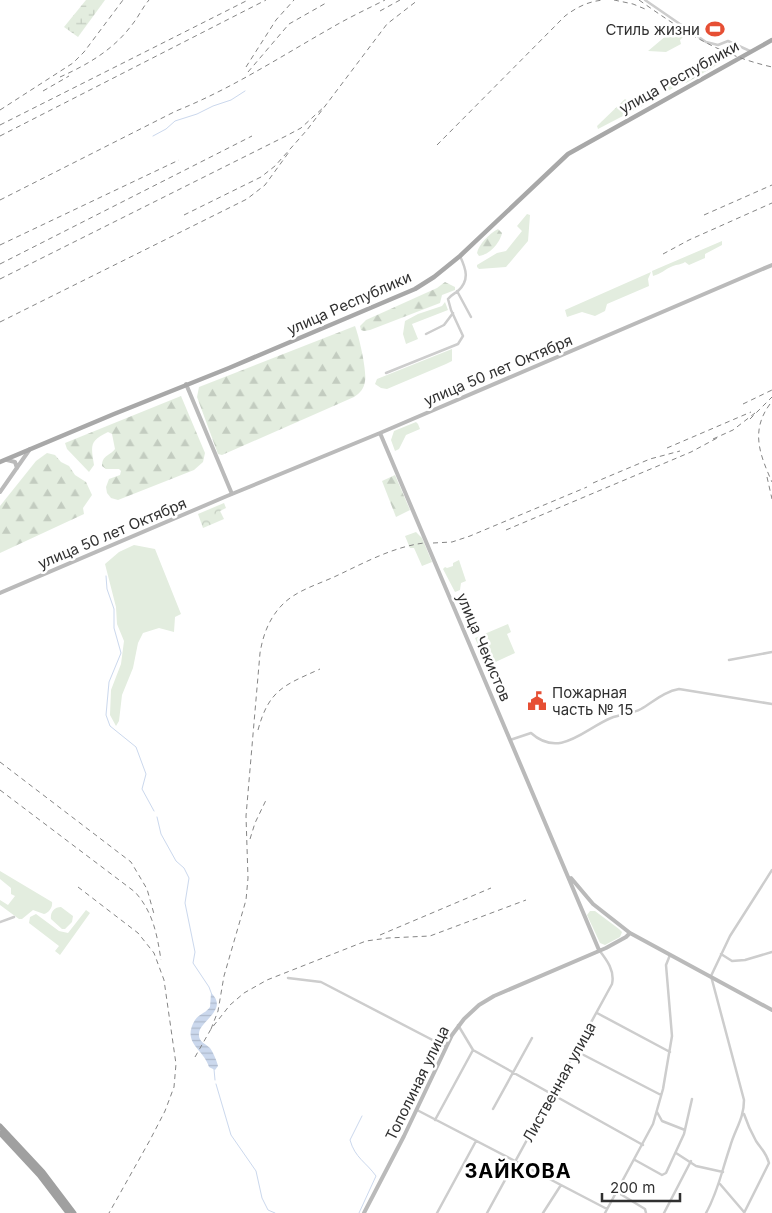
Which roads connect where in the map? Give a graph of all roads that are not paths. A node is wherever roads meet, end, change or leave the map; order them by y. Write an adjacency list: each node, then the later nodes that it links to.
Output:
1 (645, 0): 3 (street)
2 (772, 40): 3 (main road, улица Республики)
3 (751, 52): 4 (main road, улица Республики)
4 (460, 256): 6 (street); 11 (main road, улица Республики)
5 (772, 264): 12 (main road, улица 50 лет Октября)
6 (457, 291): 7 (street); 8 (street)
7 (453, 313): 9 (street); 10 (street)
8 (471, 317)
9 (426, 334)
10 (386, 373)
11 (186, 384): 13 (main road, улица Республики); 17 (main road)
12 (380, 433): 17 (main road, улица 50 лет Октября); 22 (main road, улица Чекистов)
13 (30, 449): 14 (main road, улица Республики); 15 (main road)
14 (2, 461): 15 (main road)
15 (16, 470): 16 (main road)
16 (0, 492)
17 (232, 494): 18 (main road, улица 50 лет Октября)
18 (0, 593)
19 (772, 652): 20 (street)
20 (729, 660)
21 (772, 704): 22 (street)
22 (510, 740): 23 (main road, улица Чекистов)
23 (566, 870): 25 (main road); 25 (main road)
24 (772, 870): 31 (street)
25 (587, 907): 28 (main road); 29 (main road)
26 (14, 917): 27 (street)
27 (0, 922)
28 (630, 933): 29 (main road, Тополиная улица); 32 (main road)
29 (599, 950): 36 (street, Лиственная улица); 37 (main road, Тополиная улица)
30 (772, 952): 31 (street)
31 (721, 954): 33 (street)
32 (670, 955): 33 (main road); 42 (street)
33 (711, 976): 35 (main road); 50 (street)
34 (288, 978): 39 (street)
35 (772, 1010)
36 (597, 1013): 41 (street, Лиственная улица); 42 (street)
37 (458, 1025): 39 (main road, Тополиная улица); 40 (street)
38 (532, 1038): 43 (street)
39 (446, 1047): 48 (main road, Тополиная улица)
40 (473, 1050): 43 (street); 51 (street)
41 (576, 1051): 44 (street, Лиственная улица); 45 (street)
42 (670, 1052): 45 (street)
43 (513, 1072): 44 (street); 47 (street)
44 (552, 1094): 56 (street); 59 (street, Лиственная улица)
45 (661, 1095): 49 (street)
46 (692, 1099): 53 (street)
47 (493, 1109)
48 (416, 1110): 51 (street); 69 (main road, Тополиная улица)
49 (657, 1112): 53 (street); 56 (street)
50 (744, 1114): 61 (street); 76 (street)
51 (435, 1120): 55 (street)
52 (0, 1126): 68 (highway)
53 (685, 1130): 57 (street)
54 (0, 1133): 67 (highway)
55 (476, 1141): 59 (street); 70 (street)
56 (643, 1144): 58 (street)
57 (676, 1153): 58 (street); 60 (street)
58 (635, 1160): 64 (street)
59 (516, 1161): 63 (street); 71 (street, Лиственная улица)
60 (691, 1161): 61 (street); 74 (street)
61 (723, 1172): 62 (street)
62 (720, 1184): 75 (street); 76 (street)
63 (561, 1185): 65 (street); 72 (street)
64 (617, 1192): 65 (street); 66 (street)
65 (607, 1209): 73 (street)
66 (648, 1212)
67 (68, 1213)
68 (74, 1213)
69 (364, 1213)
70 (437, 1213)
71 (487, 1213)
72 (543, 1213)
73 (605, 1213)
74 (664, 1213)
75 (706, 1213)
76 (744, 1213)

